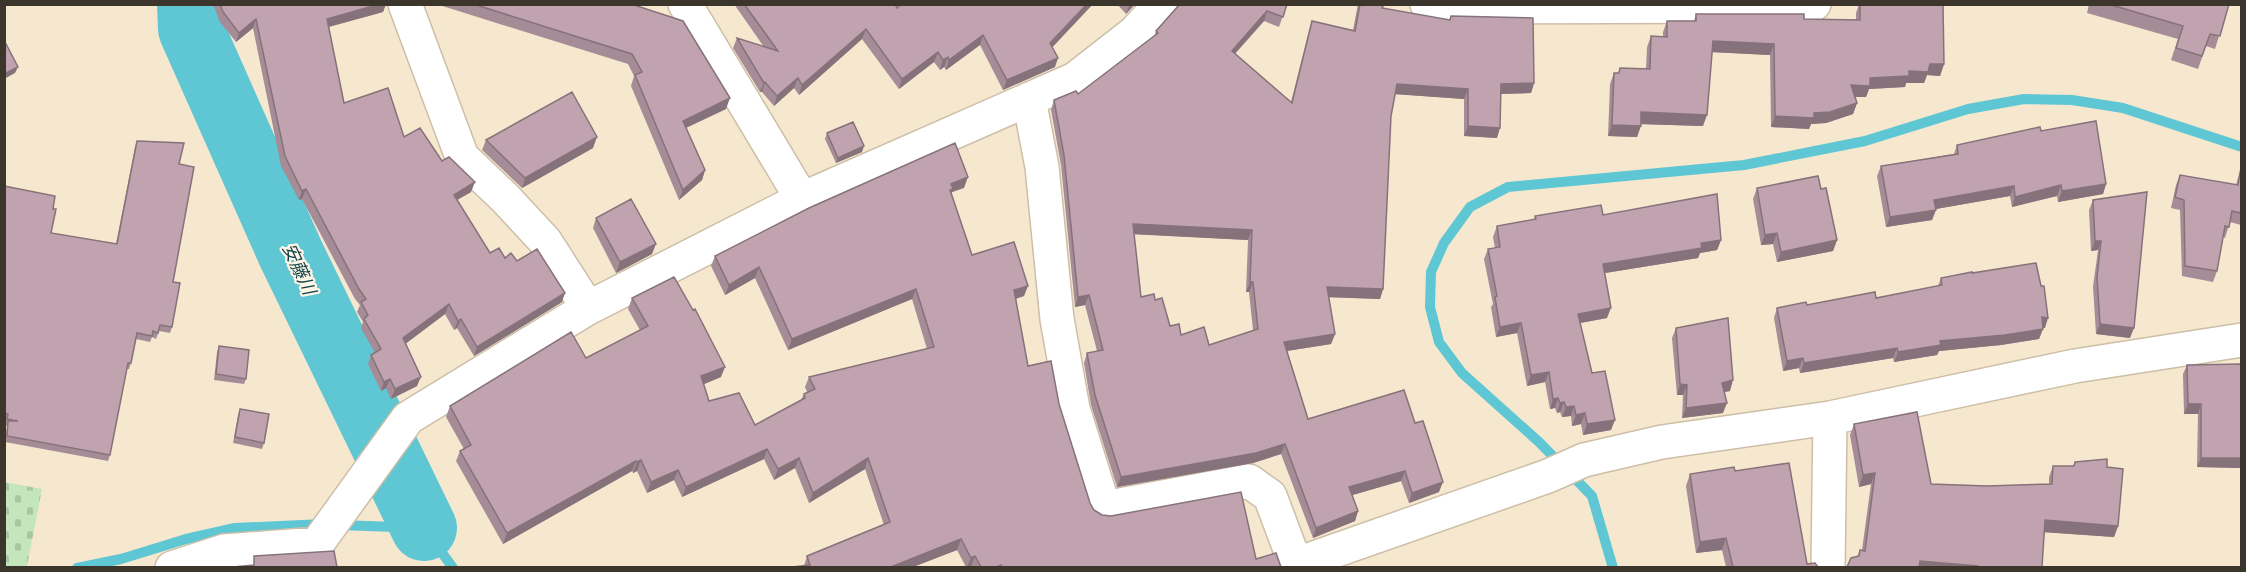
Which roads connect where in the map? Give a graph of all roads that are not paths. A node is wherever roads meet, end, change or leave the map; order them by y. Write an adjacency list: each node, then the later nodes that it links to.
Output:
1 (405, 4): 9 (street)
2 (686, 4): 8 (street)
3 (1161, 4): 7 (street)
4 (1427, 4): 6 (street)
5 (1814, 4): 6 (street)
6 (1771, 6)
7 (1029, 99): 8 (street); 12 (street)
8 (802, 199): 9 (street)
9 (588, 308): 13 (street)
10 (2241, 340): 11 (street)
11 (1830, 418): 12 (street); 14 (street)
12 (1297, 566)
13 (172, 567)
14 (1828, 567)

